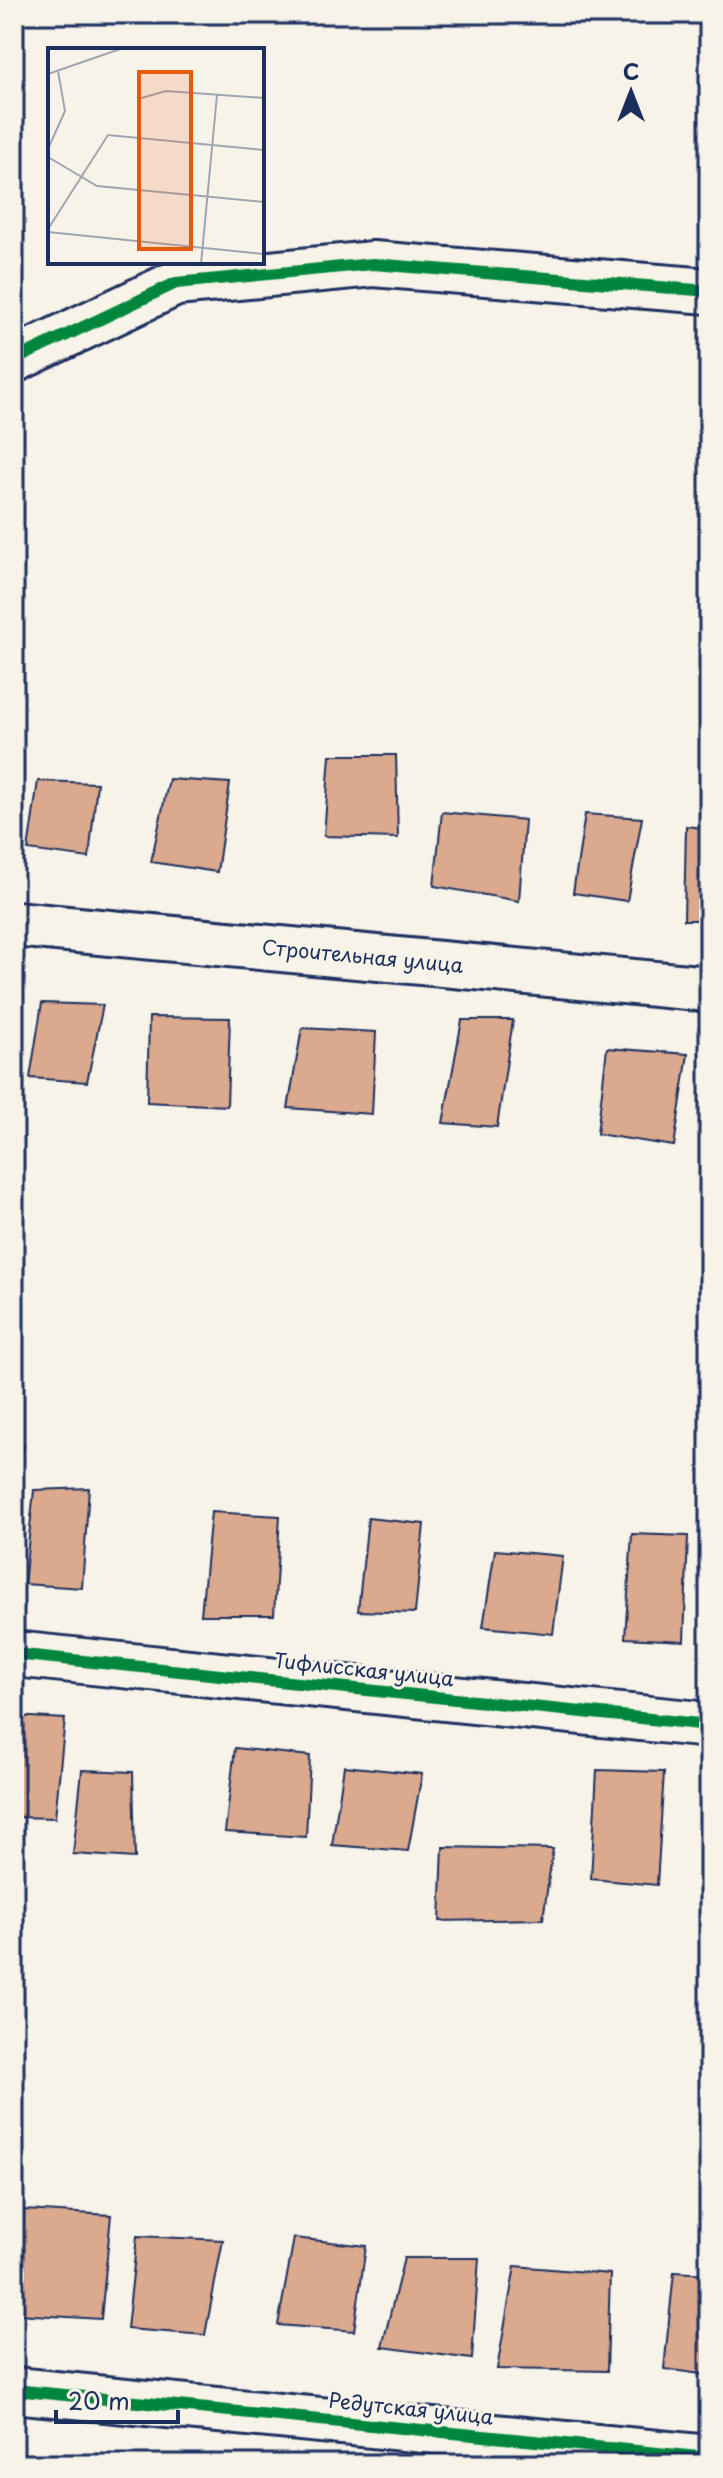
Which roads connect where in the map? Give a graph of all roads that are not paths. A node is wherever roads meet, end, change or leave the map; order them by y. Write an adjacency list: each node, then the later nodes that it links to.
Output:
1 (709, 291): 2 (street)
2 (14, 360)
3 (14, 924): 4 (street, Строительная улица)
4 (709, 989)
5 (14, 1654): 6 (street, Тифлисская улица)
6 (709, 1725)
7 (14, 2390): 8 (street, Редутская улица)
8 (709, 2458)

